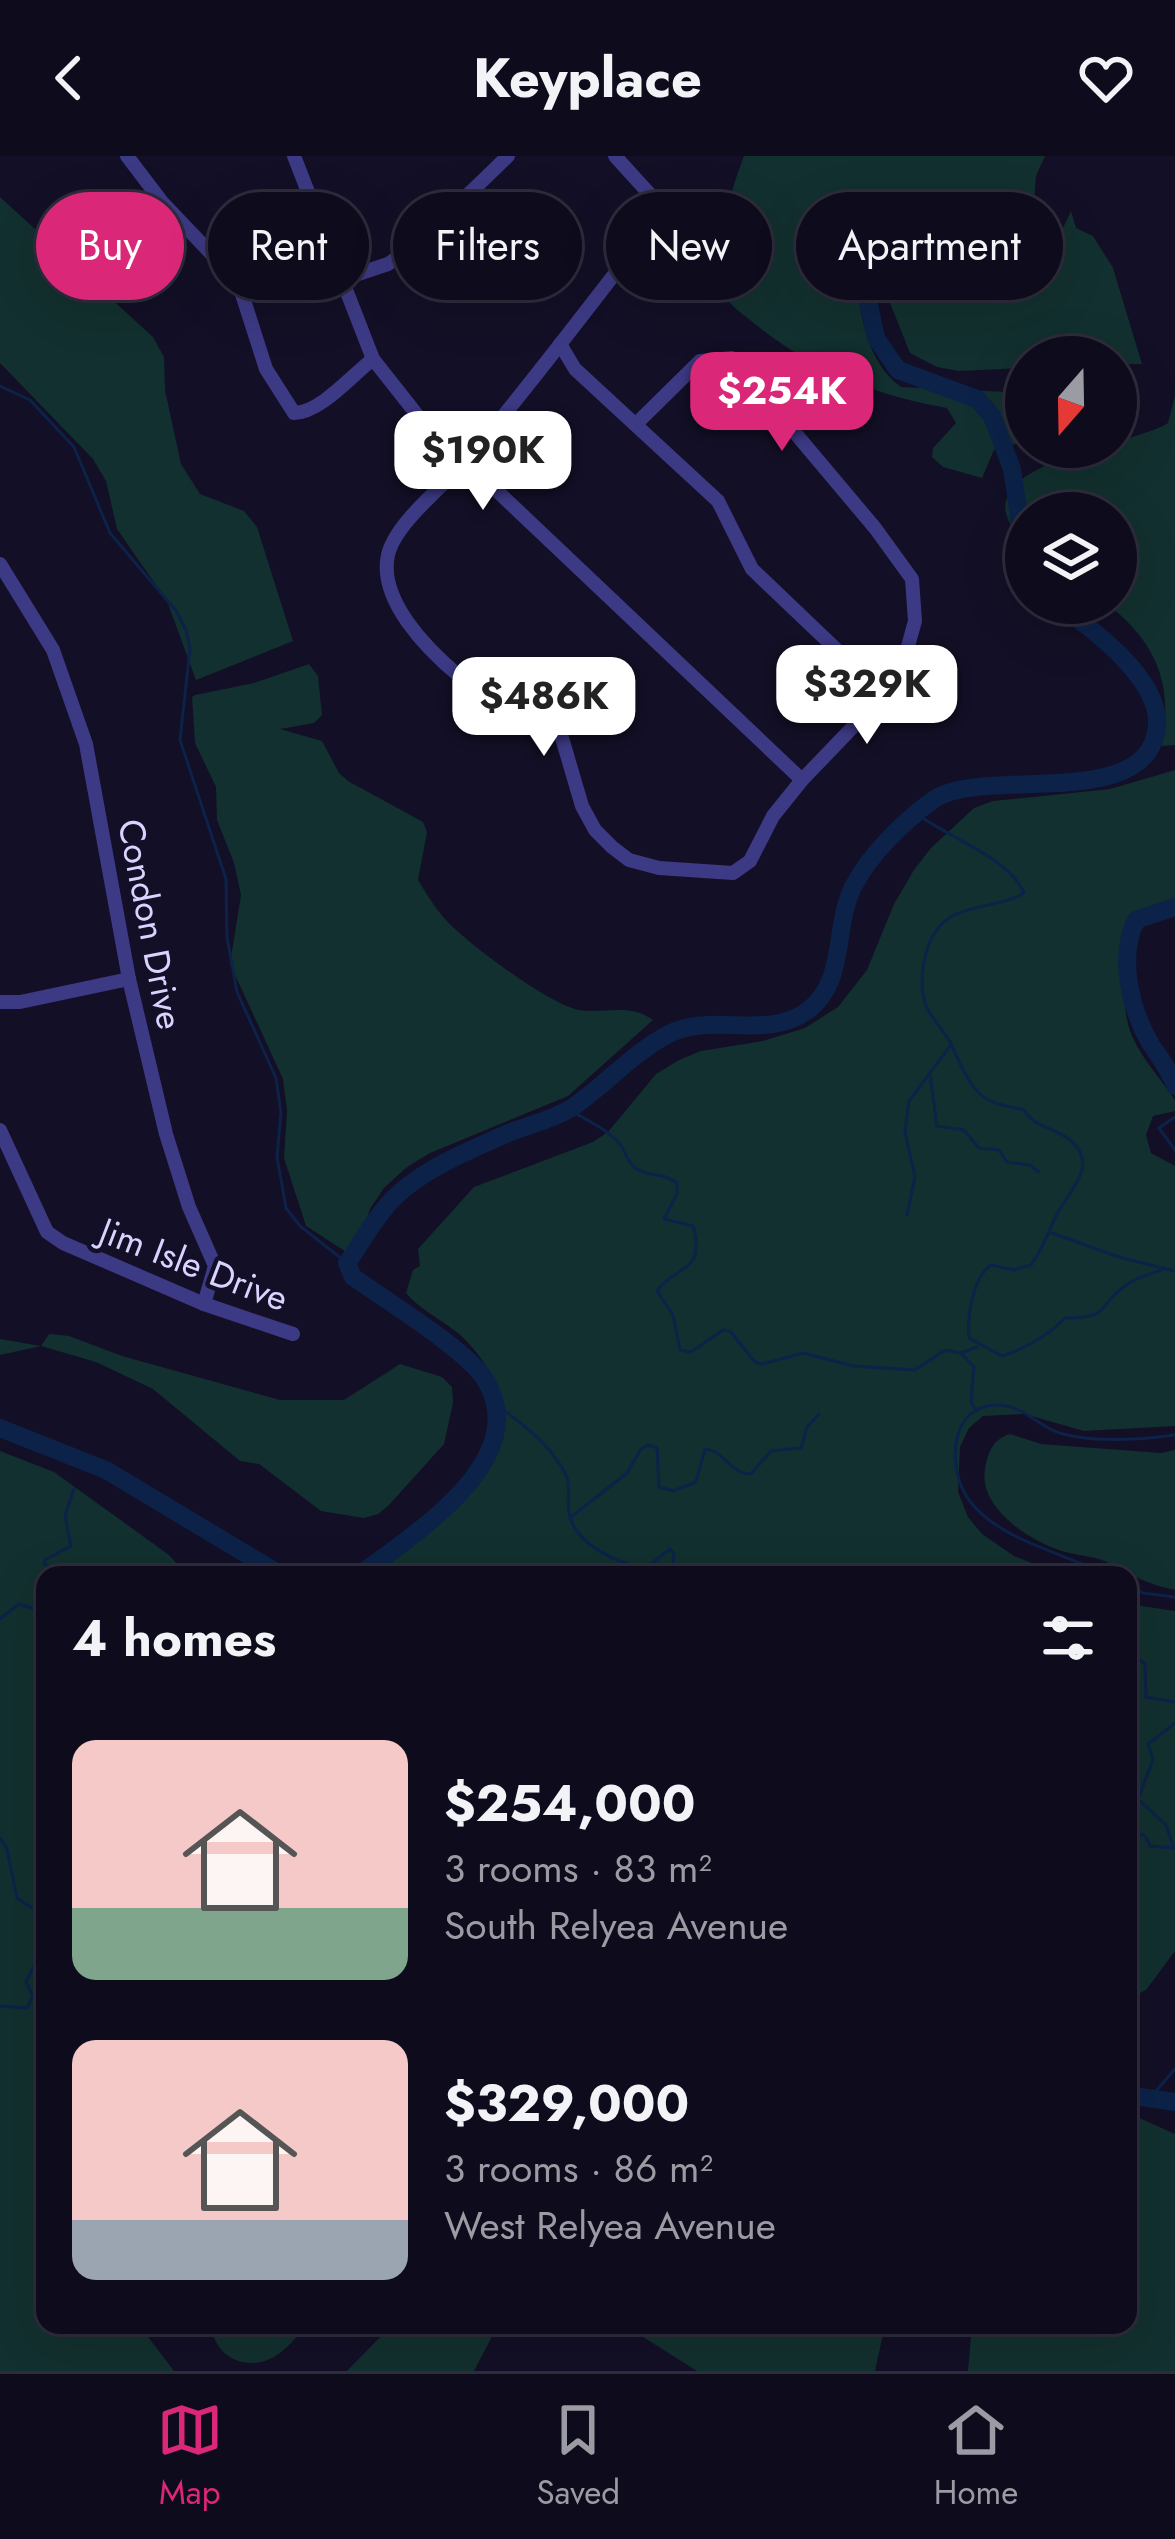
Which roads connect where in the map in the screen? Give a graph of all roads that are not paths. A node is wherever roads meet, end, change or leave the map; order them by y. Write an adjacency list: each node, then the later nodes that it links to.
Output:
1 (127, 156): 7 (street)
2 (294, 156): 5 (street)
3 (508, 156): 8 (street)
4 (614, 156): 6 (street)
5 (308, 192)
6 (648, 192)
7 (208, 250)
8 (369, 270)
9 (606, 285): 12 (street)
10 (244, 300): 13 (street)
11 (348, 300): 13 (street)
12 (560, 344): 14 (street); 15 (street)
13 (373, 358): 15 (street)
14 (637, 424): 19 (street); 19 (street)
15 (464, 462): 20 (street); 20 (street)
16 (0, 564): 17 (street, Condon Drive)
17 (15, 589): 18 (street); 21 (street, Condon Drive)
18 (0, 599)
19 (883, 694): 20 (street)
20 (802, 780)
21 (128, 979): 22 (street); 24 (street, Condon Drive)
22 (0, 1002)
23 (0, 1130): 24 (street, Jim Isle Drive)
24 (204, 1304): 25 (street, Jim Isle Drive)
25 (293, 1334)

